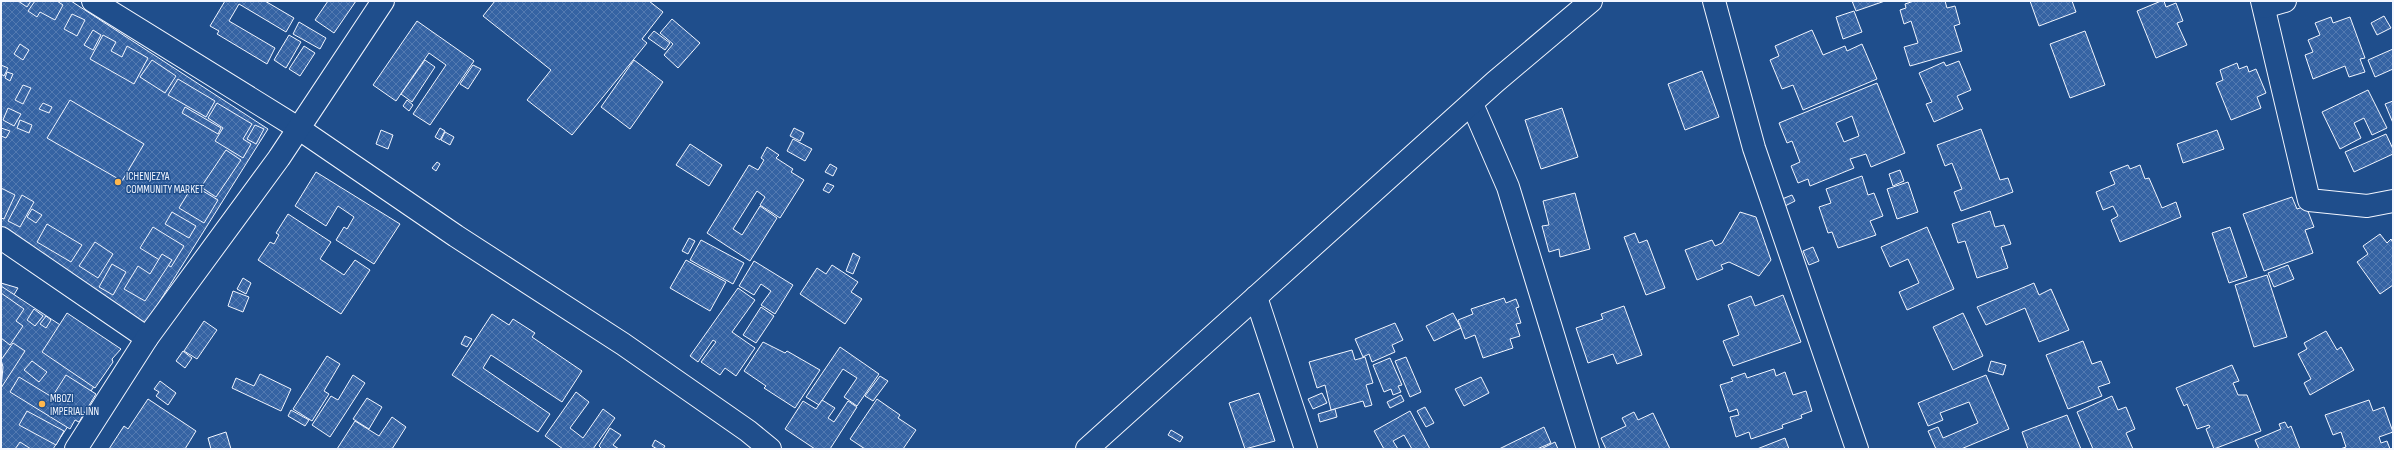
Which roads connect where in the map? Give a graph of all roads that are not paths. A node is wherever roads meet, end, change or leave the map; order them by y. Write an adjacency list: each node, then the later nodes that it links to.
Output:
1 (93, 1): 8 (street)
2 (383, 1): 8 (street)
3 (1591, 1): 7 (street)
4 (1714, 1): 18 (street)
5 (2285, 1): 6 (street)
6 (2263, 4): 9 (street)
7 (1472, 104): 11 (street); 17 (street)
8 (298, 128): 12 (street); 14 (street)
9 (2393, 201)
10 (1, 238): 12 (street)
11 (1256, 297): 15 (street); 16 (street)
12 (147, 338): 13 (street)
13 (76, 449)
14 (770, 449)
15 (1087, 449)
16 (1306, 449)
17 (1588, 449)
18 (1857, 449)

